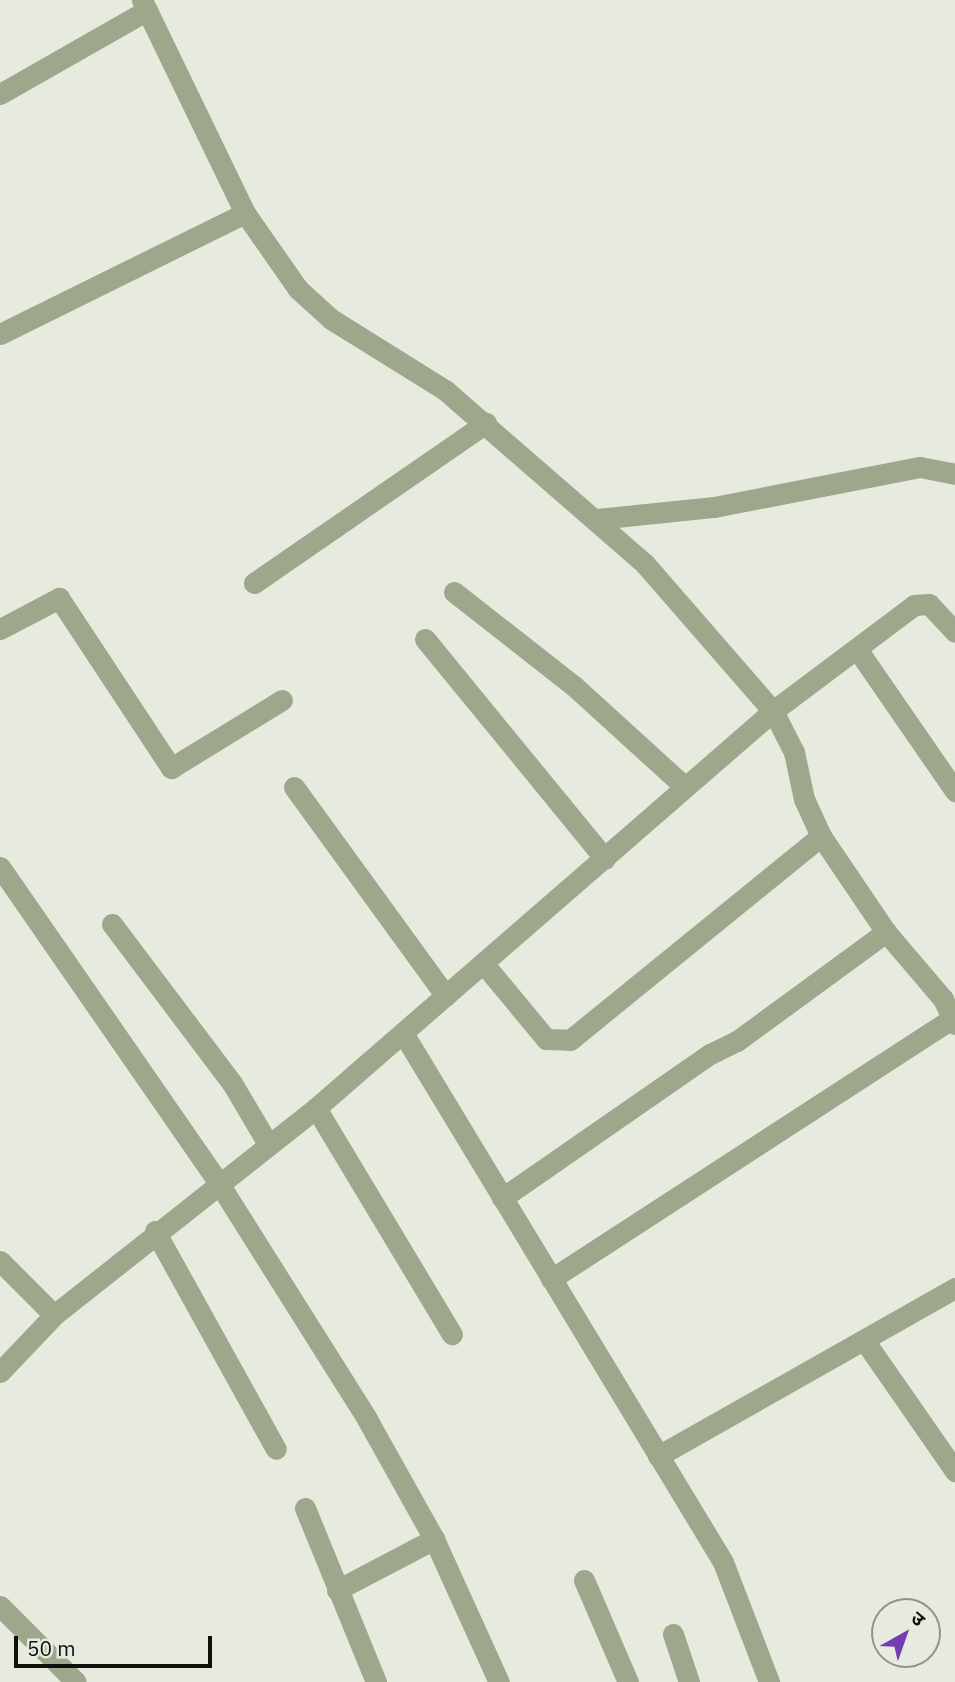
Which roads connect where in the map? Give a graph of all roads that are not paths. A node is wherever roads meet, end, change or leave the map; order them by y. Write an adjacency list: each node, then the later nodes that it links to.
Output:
1 (145, 5): 2 (street); 3 (street)
2 (0, 94)
3 (245, 213): 4 (street); 5 (street)
4 (0, 334)
5 (486, 423): 7 (street); 8 (street)
6 (955, 474): 7 (street)
7 (597, 519): 15 (street)
8 (254, 583)
9 (454, 592): 16 (street)
10 (0, 629): 14 (street)
11 (955, 632): 13 (street)
12 (425, 639): 20 (street)
13 (857, 649): 15 (street); 18 (street)
14 (282, 700)
15 (773, 711): 16 (street); 19 (street)
16 (684, 786): 20 (street)
17 (294, 787): 25 (street)
18 (955, 791)
19 (821, 836): 23 (street); 24 (street)
20 (604, 859): 24 (street)
21 (0, 867): 30 (street)
22 (112, 923): 29 (street)
23 (886, 932): 26 (street); 31 (street)
24 (483, 963): 25 (street)
25 (446, 996): 27 (street)
26 (953, 1021): 34 (street)
27 (403, 1033): 28 (street); 31 (street)
28 (316, 1108): 29 (street); 37 (street)
29 (268, 1144): 30 (street)
30 (218, 1182): 32 (street); 44 (street)
31 (502, 1198): 34 (street)
32 (155, 1231): 36 (street); 40 (street)
33 (0, 1261): 36 (street)
34 (551, 1279): 41 (street)
35 (955, 1288): 38 (street)
36 (54, 1315): 39 (street)
37 (452, 1334)
38 (864, 1340): 41 (street); 42 (street)
39 (0, 1372)
40 (276, 1449)
41 (658, 1455): 54 (street)
42 (955, 1471)
43 (305, 1508): 46 (street)
44 (434, 1539): 46 (street); 51 (street)
45 (584, 1580): 52 (street)
46 (337, 1590): 50 (street)
47 (0, 1606): 49 (street)
48 (673, 1634): 53 (street)
49 (76, 1682)
50 (376, 1682)
51 (499, 1682)
52 (628, 1682)
53 (689, 1682)
54 (769, 1682)

